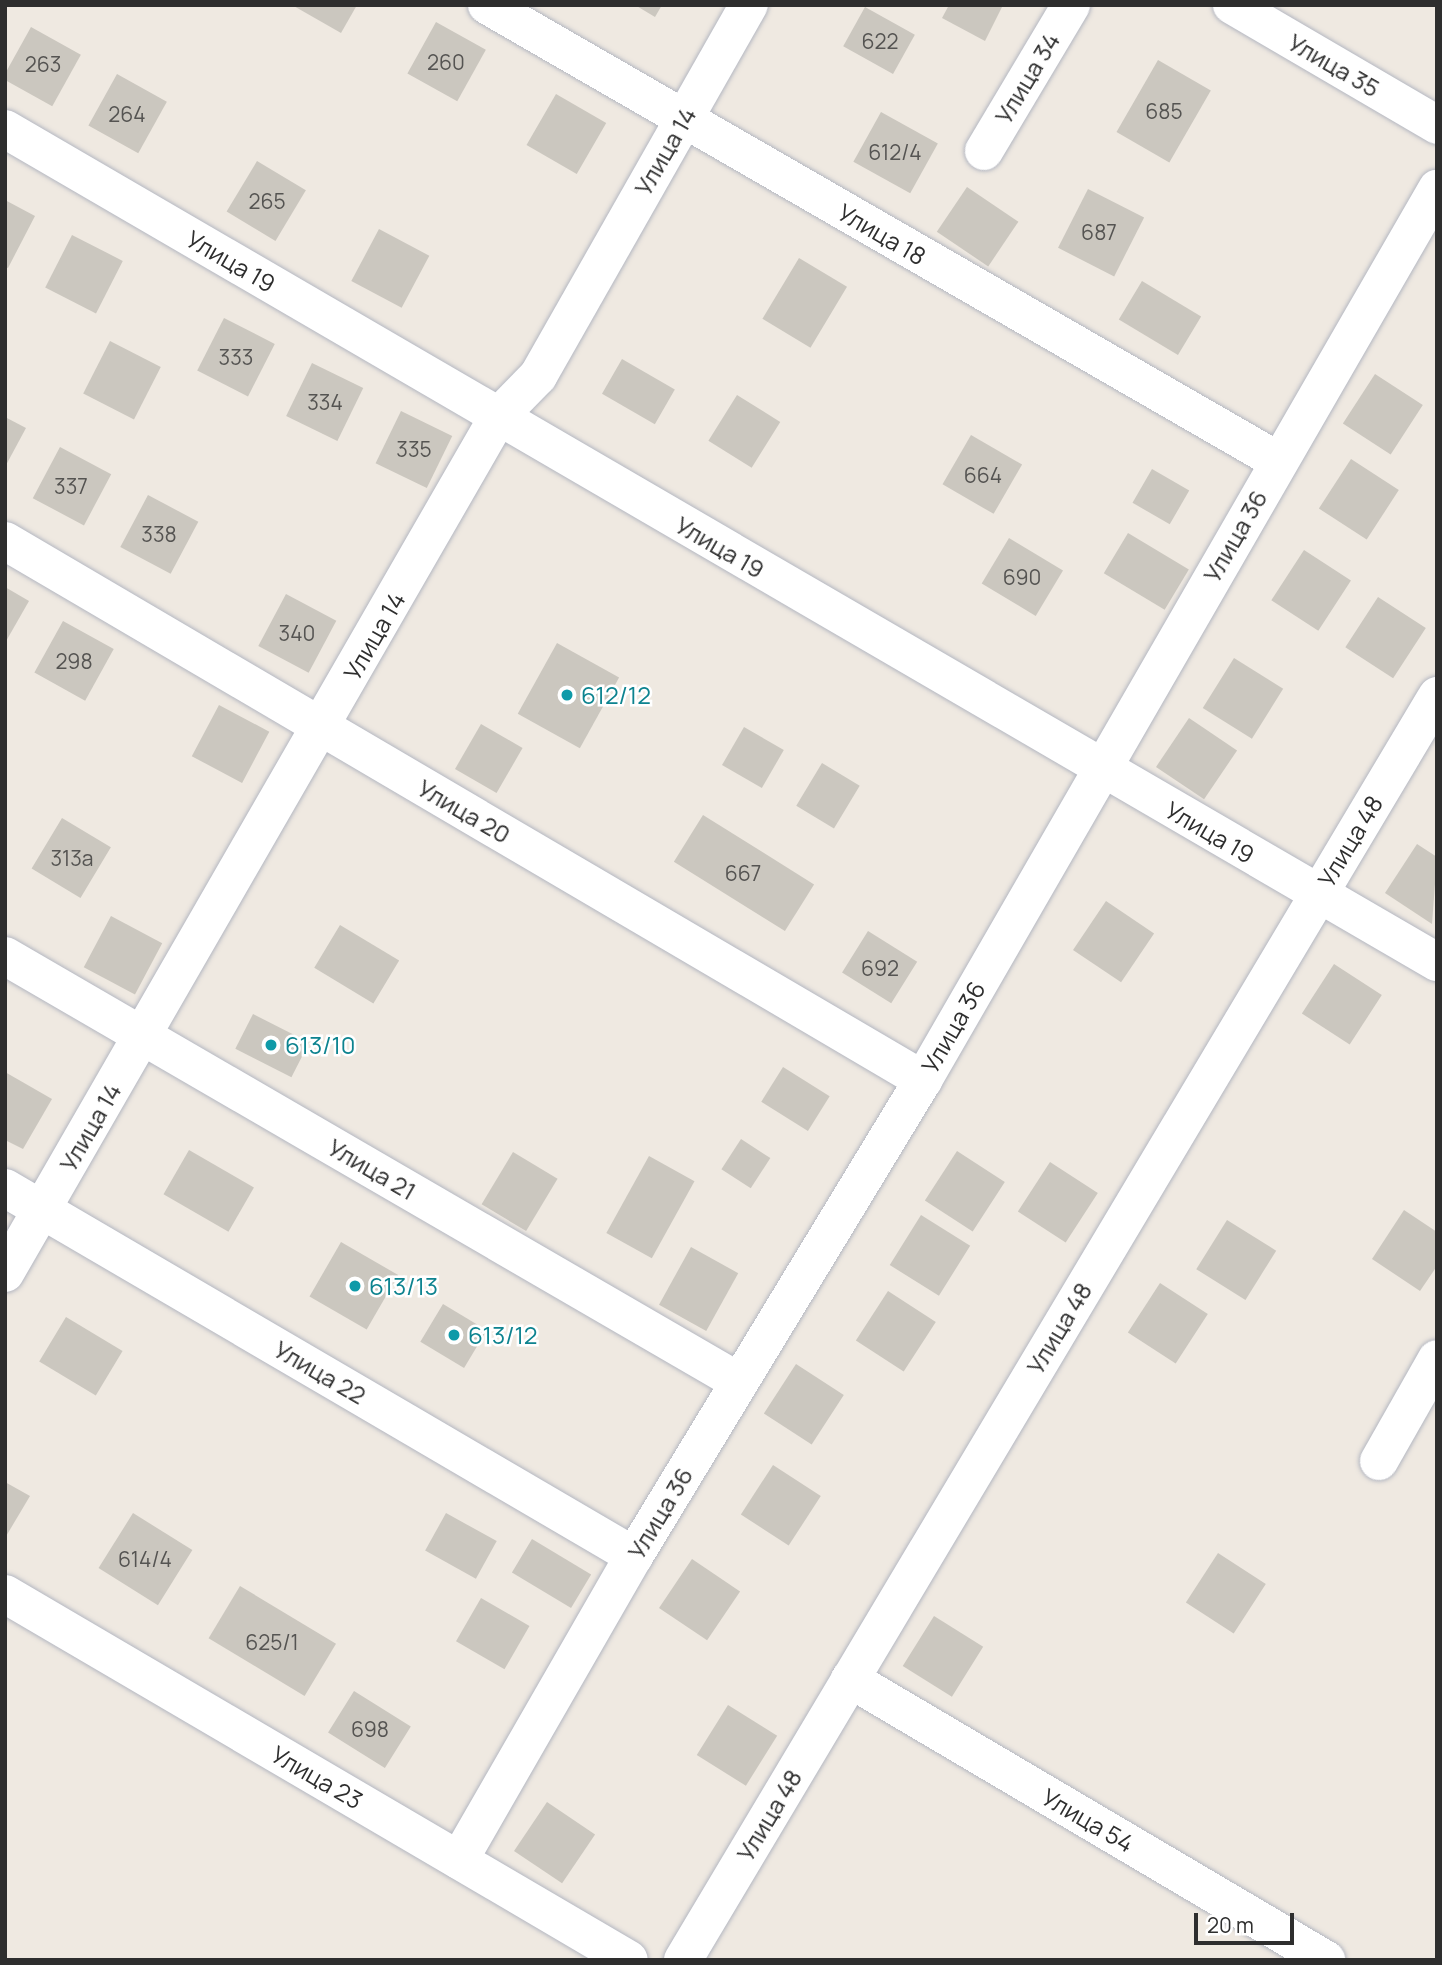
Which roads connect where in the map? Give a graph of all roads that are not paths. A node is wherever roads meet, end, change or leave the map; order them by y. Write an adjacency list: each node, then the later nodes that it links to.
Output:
1 (487, 5): 5 (street, Улица 18)
2 (749, 5): 5 (street, Улица 14)
3 (1071, 5): 8 (street, Улица 34)
4 (1232, 5): 6 (street, Улица 35)
5 (683, 119): 10 (street, Улица 14); 11 (street, Улица 18)
6 (1437, 125)
7 (5, 129): 10 (street, Улица 19)
8 (984, 151)
9 (1437, 189): 11 (street, Улица 36)
10 (498, 417): 14 (street, Улица 14); 15 (street, Улица 19)
11 (1278, 461): 15 (street, Улица 36)
12 (5, 541): 14 (street, Улица 20)
13 (1437, 696): 16 (street, Улица 48)
14 (322, 727): 19 (street, Улица 14); 20 (street, Улица 20)
15 (1100, 769): 16 (street, Улица 19); 20 (street, Улица 36)
16 (1318, 894): 18 (street, Улица 19); 29 (street, Улица 48)
17 (5, 956): 19 (street, Улица 21)
18 (1437, 962)
19 (143, 1036): 22 (street, Улица 14); 25 (street, Улица 21)
20 (923, 1080): 25 (street, Улица 36)
21 (5, 1188): 22 (street, Улица 22)
22 (42, 1210): 23 (street, Улица 14); 27 (street, Улица 22)
23 (5, 1272)
24 (1437, 1359): 26 (street)
25 (739, 1382): 27 (street, Улица 36)
26 (1379, 1461)
27 (634, 1556): 30 (street, Улица 36)
28 (5, 1594): 30 (street, Улица 23)
29 (850, 1679): 32 (street, Улица 48); 33 (street, Улица 54)
30 (459, 1860): 31 (street, Улица 23)
31 (629, 1960)
32 (683, 1960)
33 (1326, 1960)

